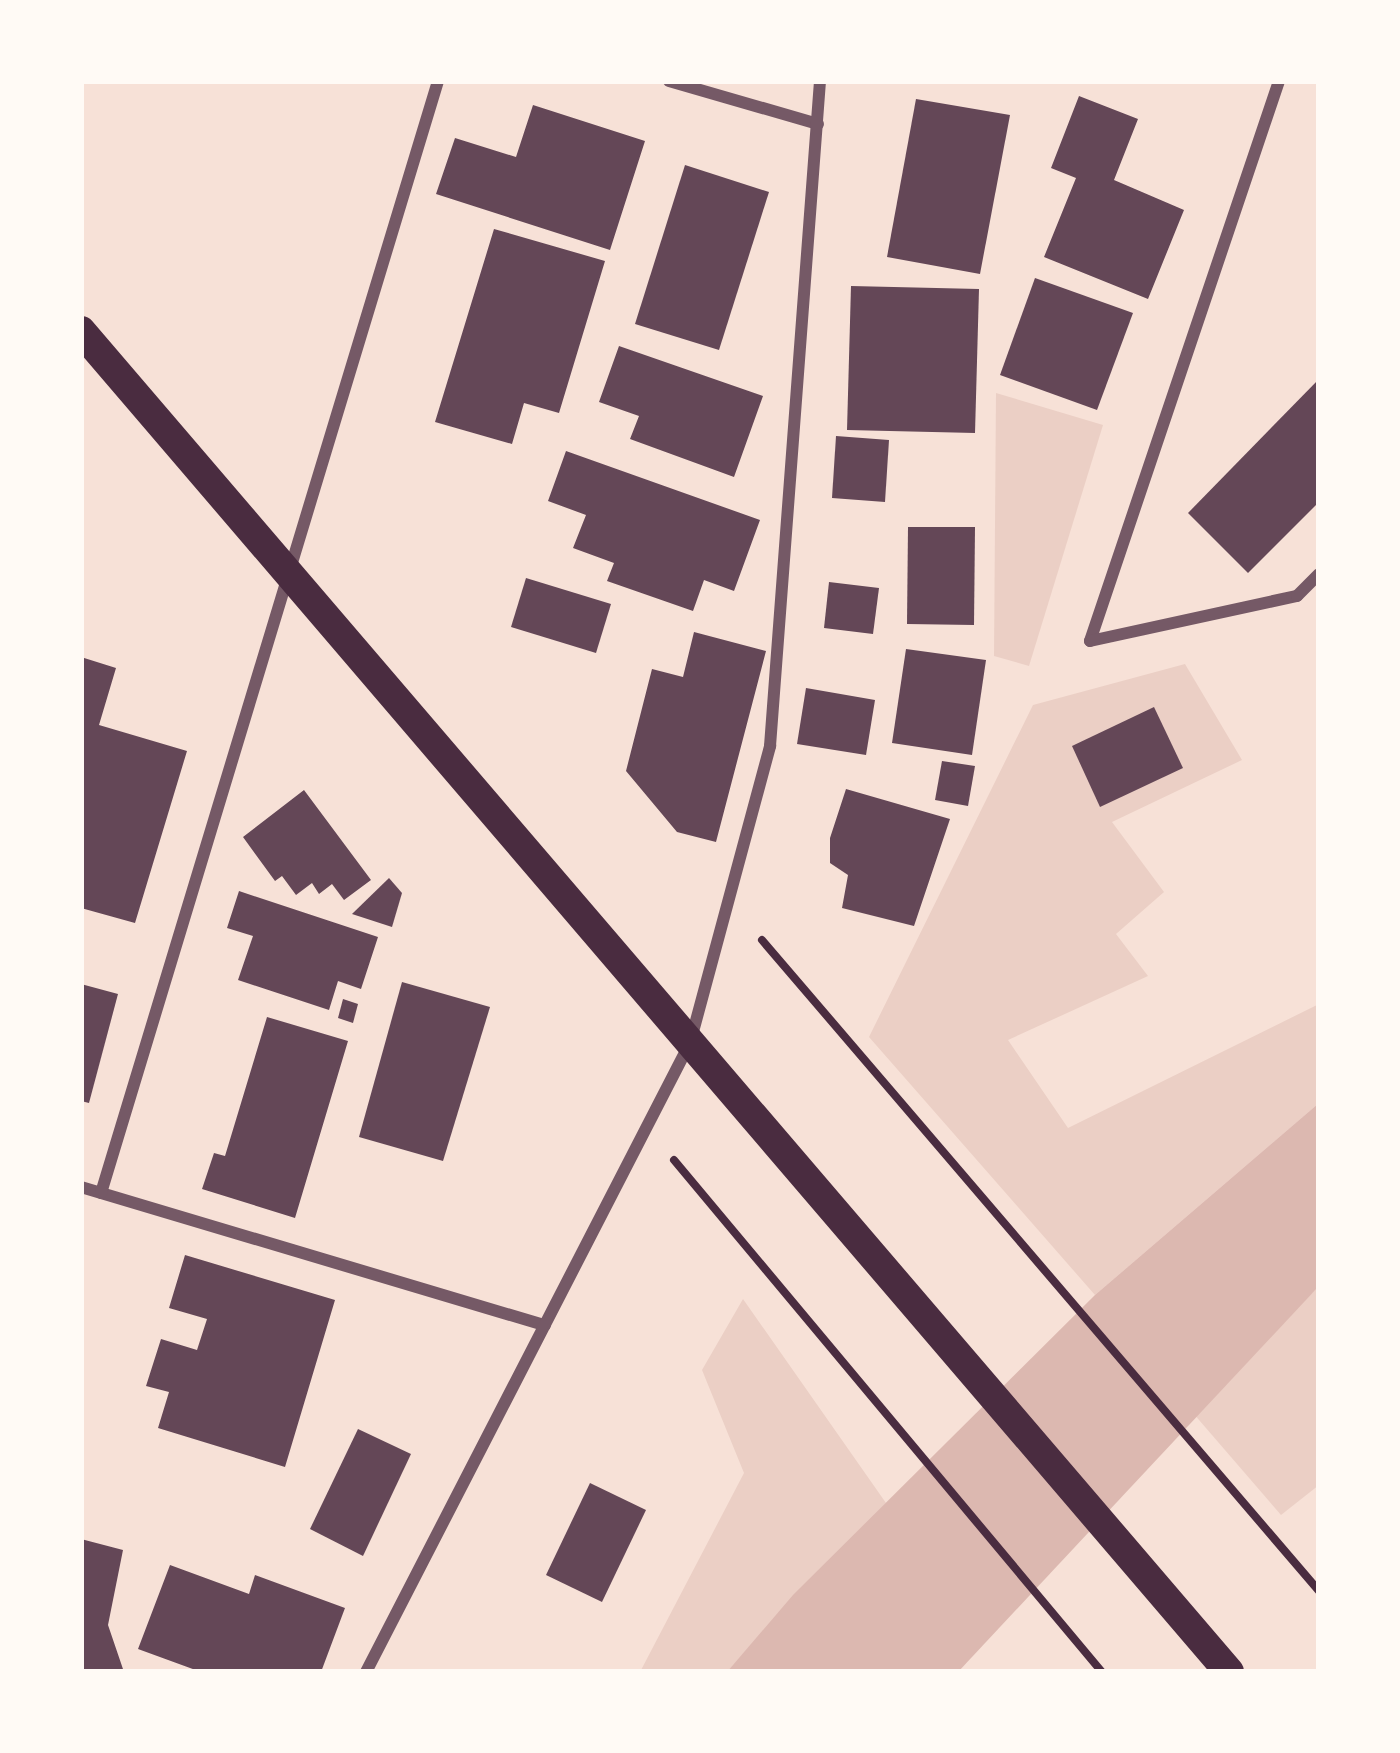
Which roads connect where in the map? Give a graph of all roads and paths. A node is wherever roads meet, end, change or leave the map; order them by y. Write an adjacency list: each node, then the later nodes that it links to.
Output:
1 (437, 81): 8 (street)
2 (669, 81): 5 (street)
3 (820, 81): 5 (street)
4 (1279, 81): 7 (street)
5 (818, 124): 9 (street)
6 (81, 331): 8 (main road)
7 (1319, 574)
8 (294, 575): 10 (main road); 13 (street)
9 (728, 902): 10 (street); 15 (path)
10 (690, 1043): 11 (street); 18 (main road)
11 (647, 1126): 14 (street); 17 (path)
12 (81, 1187): 13 (street)
13 (101, 1193): 14 (street)
14 (545, 1325): 16 (street)
15 (1319, 1591)
16 (366, 1672)
17 (1102, 1672)
18 (1229, 1672)

